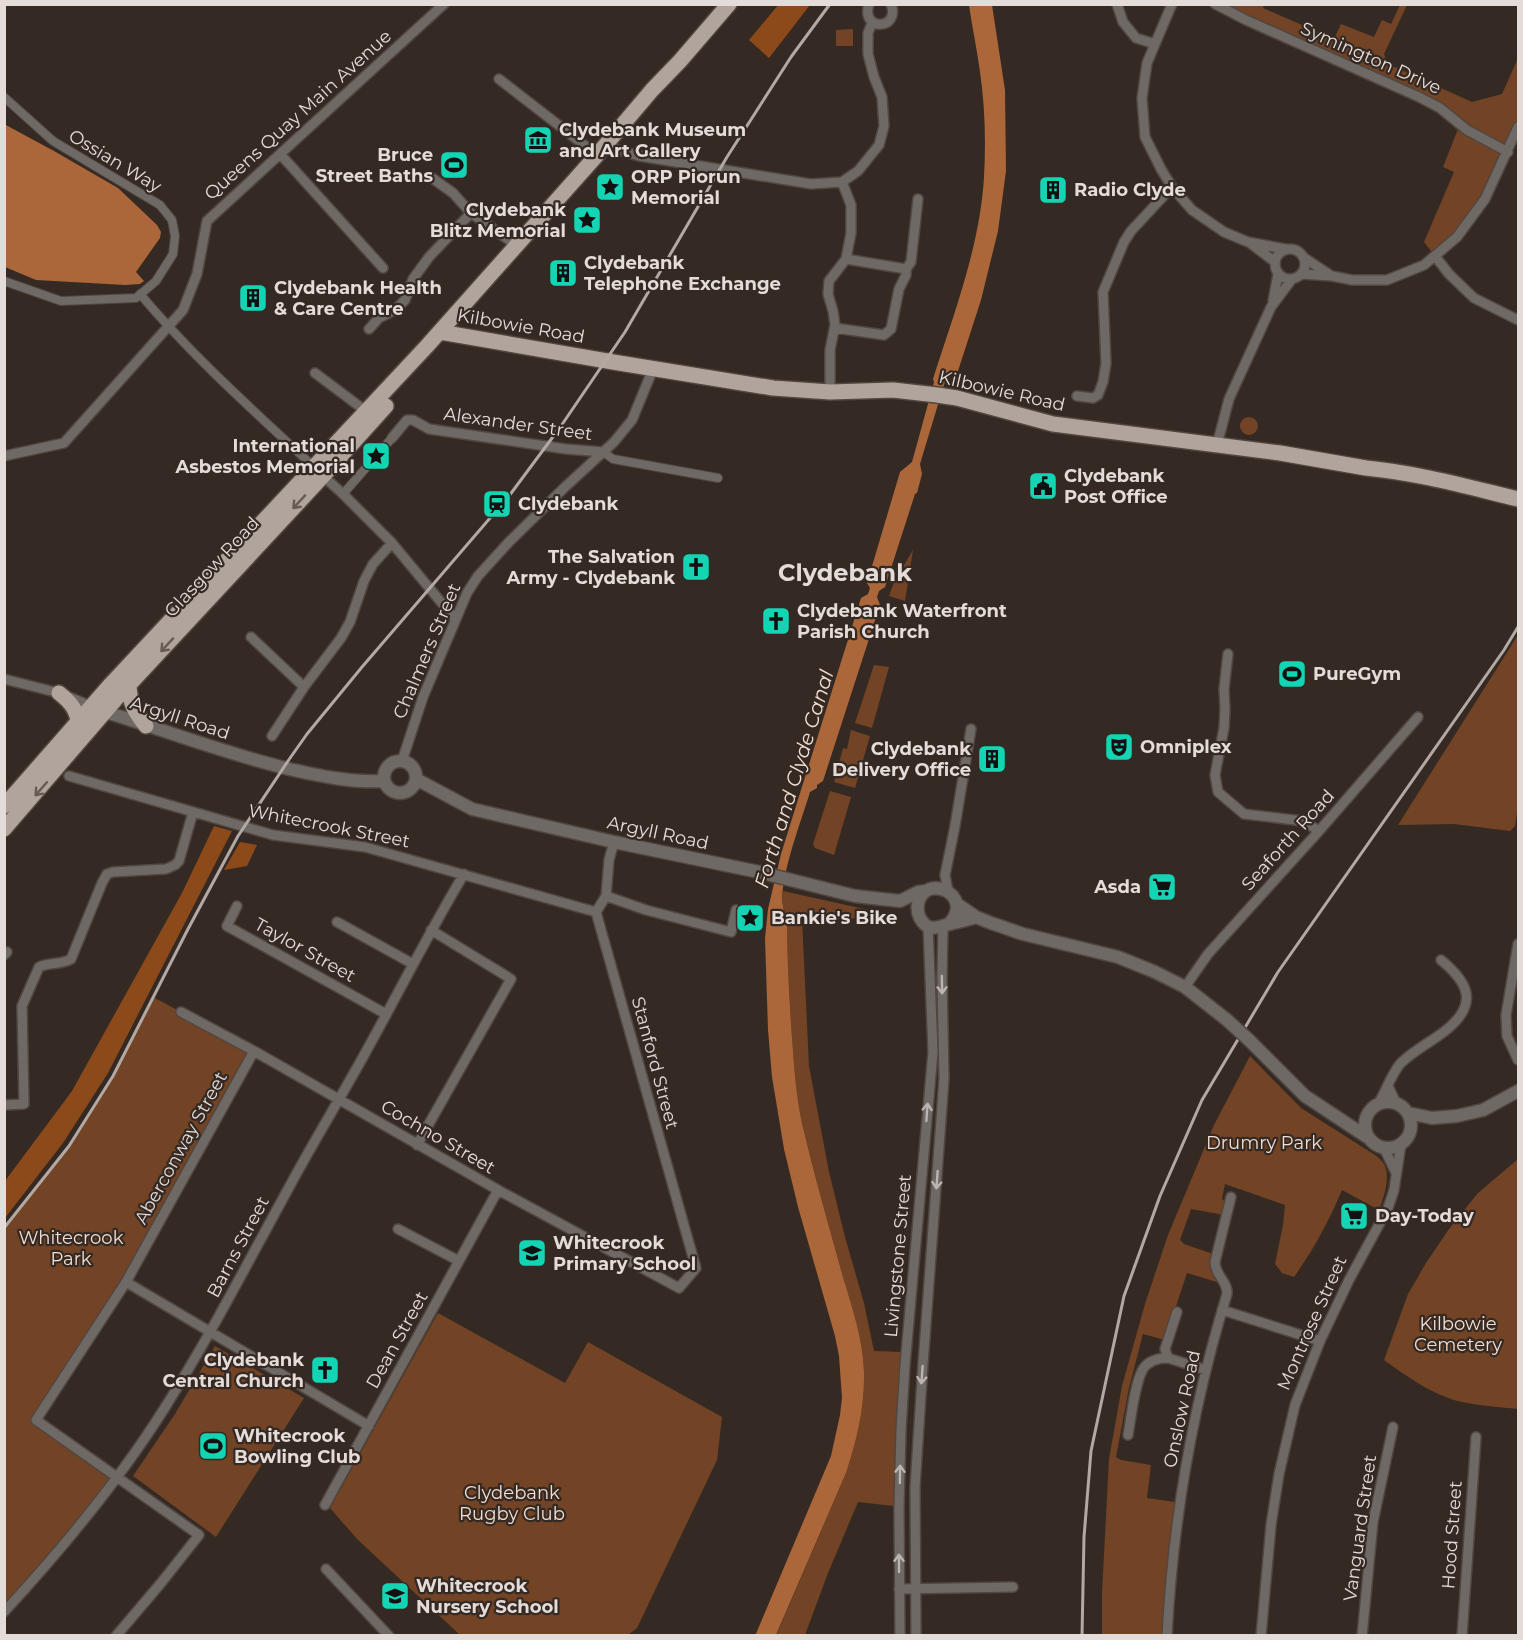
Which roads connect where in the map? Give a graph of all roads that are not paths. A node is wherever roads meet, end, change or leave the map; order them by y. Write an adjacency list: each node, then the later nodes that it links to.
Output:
1 (444, 4): 15 (street, Queens Quay Main Avenue)
2 (729, 4): 13 (main road)
3 (869, 4): 8 (street)
4 (891, 4): 8 (street)
5 (1118, 4): 9 (street)
6 (1172, 4): 9 (street)
7 (1215, 4): 14 (street, Symington Drive)
8 (872, 23): 18 (street)
9 (1155, 44): 19 (street)
10 (499, 79): 16 (street)
11 (4, 97): 35 (street, Ossian Way)
12 (1518, 127): 14 (street)
13 (611, 146): 16 (main road); 18 (street); 41 (main road)
14 (1508, 152): 25 (street)
15 (281, 155): 29 (street); 38 (street, Queens Quay Main Avenue)
16 (597, 155): 23 (main road)
17 (432, 178): 21 (street)
18 (842, 182): 27 (street)
19 (1172, 187): 22 (street); 45 (street)
20 (918, 199): 30 (street)
21 (471, 213): 23 (street); 40 (street)
22 (1248, 242): 24 (street); 28 (street)
23 (516, 245): 41 (main road)
24 (1286, 249): 26 (street); 28 (street)
25 (1435, 255): 32 (street); 37 (street)
26 (1303, 257): 32 (street); 33 (street)
27 (846, 259): 30 (street); 39 (street)
28 (1275, 262): 31 (street)
29 (383, 268)
30 (906, 268): 39 (street)
31 (1278, 274): 33 (street); 36 (street)
32 (1332, 276): 33 (street)
33 (1296, 277): 36 (street)
34 (4, 281): 35 (street)
35 (140, 294): 38 (street)
36 (1271, 307): 48 (street)
37 (1518, 320)
38 (168, 327): 50 (street, Queens Quay Main Avenue); 51 (street)
39 (835, 328): 44 (street)
40 (369, 329)
41 (445, 333): 42 (main road, Kilbowie Road); 46 (main road, Glasgow Road); 51 (main road, Glasgow Road)
42 (653, 369): 44 (main road, Kilbowie Road); 49 (street, Chalmers Street)
43 (315, 373): 46 (street)
44 (830, 392): 48 (main road, Kilbowie Road)
45 (1077, 396)
46 (367, 411): 51 (main road, Glasgow Road)
47 (392, 438): 49 (street, Alexander Street); 53 (street)
48 (1217, 445): 54 (main road, Kilbowie Road)
49 (603, 452): 52 (street, Alexander Street); 56 (street, Chalmers Street)
50 (4, 456)
51 (319, 472): 53 (street); 60 (main road, Glasgow Road, one-way to 60); 63 (main road, Glasgow Road)
52 (718, 478)
53 (343, 494): 55 (street)
54 (1518, 499)
55 (392, 543): 56 (street); 61 (street)
56 (454, 619): 70 (street, Chalmers Street)
57 (251, 637): 61 (street)
58 (1228, 654): 77 (street)
59 (4, 679): 62 (street)
60 (129, 685): 64 (main road, Glasgow Road); 67 (main road)
61 (304, 687): 69 (street)
62 (59, 693): 63 (street); 66 (main road)
63 (91, 706): 64 (main road); 66 (main road, Glasgow Road)
64 (106, 712): 67 (street, Argyll Road); 71 (main road, Glasgow Road)
65 (1418, 717): 77 (street, Seaforth Road)
66 (78, 721): 74 (main road, Glasgow Road)
67 (146, 726): 73 (street, Argyll Road)
68 (971, 729): 80 (street)
69 (272, 736)
70 (402, 760): 72 (street); 73 (street)
71 (62, 774): 75 (street, Whitecrook Street); 76 (main road, Glasgow Road, one-way to 76)
72 (416, 779): 73 (street); 78 (street, Argyll Road)
73 (384, 781)
74 (4, 806)
75 (193, 812): 79 (street, Whitecrook Street); 108 (street)
76 (4, 829)
77 (1319, 831): 98 (street, Seaforth Road)
78 (614, 842): 83 (street); 84 (street, Argyll Road)
79 (464, 874): 89 (street, Whitecrook Street); 94 (street, Barns Street)
80 (945, 875): 81 (street); 82 (street)
81 (930, 890): 82 (street); 84 (street, Argyll Road); 88 (street)
82 (948, 891): 85 (street)
83 (606, 896): 87 (street); 89 (street)
84 (900, 901): 88 (street, Argyll Road)
85 (957, 904): 90 (street); 92 (street)
86 (237, 906): 100 (street, Taylor Street)
87 (736, 910)
88 (918, 910): 93 (street)
89 (596, 912): 124 (street, Stanford Street)
90 (976, 918): 92 (street); 98 (street)
91 (337, 922): 97 (street)
92 (947, 925): 93 (street); 140 (street, Livingstone Street, one-way to 140)
93 (928, 926): 139 (street, Livingstone Street, one-way to 93)
94 (431, 930): 97 (street, Barns Street); 116 (street)
95 (1518, 944): 102 (street)
96 (1441, 960): 103 (street)
97 (413, 964): 100 (street, Barns Street)
98 (1185, 987): 112 (street, bridge)
99 (182, 1012): 101 (street, Cochno Street)
100 (386, 1014): 105 (street, Barns Street)
101 (254, 1052): 105 (street, Cochno Street); 123 (street, Aberconway Street)
102 (1518, 1060)
103 (1388, 1086): 106 (street); 107 (street)
104 (1518, 1091): 111 (street)
105 (339, 1099): 116 (street, Cochno Street); 127 (street, Barns Street)
106 (1396, 1103): 107 (street); 109 (street)
107 (1378, 1104): 110 (street)
108 (4, 1105)
109 (1408, 1113): 111 (street); 113 (street)
110 (1367, 1114): 112 (street); 114 (street)
111 (1432, 1118): 113 (street)
112 (1344, 1120): 114 (street)
113 (1410, 1133): 115 (street)
114 (1367, 1137): 117 (street)
115 (1401, 1144): 117 (street); 118 (street, Montrose Street)
116 (417, 1145): 119 (street, Cochno Street)
117 (1383, 1148): 118 (street)
118 (1397, 1175): 128 (street, Montrose Street)
119 (498, 1190): 122 (street, Dean Street); 124 (street, Cochno Street)
120 (1231, 1197): 125 (street, Onslow Road)
121 (398, 1229): 122 (street)
122 (459, 1261): 131 (street, Dean Street)
123 (126, 1281): 127 (street); 135 (street, Aberconway Street)
124 (679, 1288)
125 (1222, 1310): 128 (street); 130 (street, Onslow Road)
126 (1177, 1312): 129 (street)
127 (211, 1332): 131 (street); 135 (street, Barns Street)
128 (1320, 1341): 147 (street, Montrose Street)
129 (1168, 1358): 130 (street); 133 (street)
130 (1206, 1370): 146 (street, Onslow Road)
131 (369, 1426): 136 (street, Dean Street)
132 (1393, 1426): 148 (street, Vanguard Street)
133 (1128, 1435)
134 (1476, 1437): 149 (street, Hood Street)
135 (118, 1476): 141 (street, Barns Street); 142 (street)
136 (325, 1505)
137 (326, 1569): 143 (street)
138 (1013, 1587): 140 (street)
139 (899, 1589): 140 (street); 144 (street, Livingstone Street)
140 (915, 1589): 145 (street, Livingstone Street)
141 (4, 1612)
142 (116, 1635)
143 (389, 1635)
144 (900, 1635)
145 (916, 1635)
146 (1167, 1635)
147 (1261, 1635)
148 (1362, 1635)
149 (1462, 1635)

